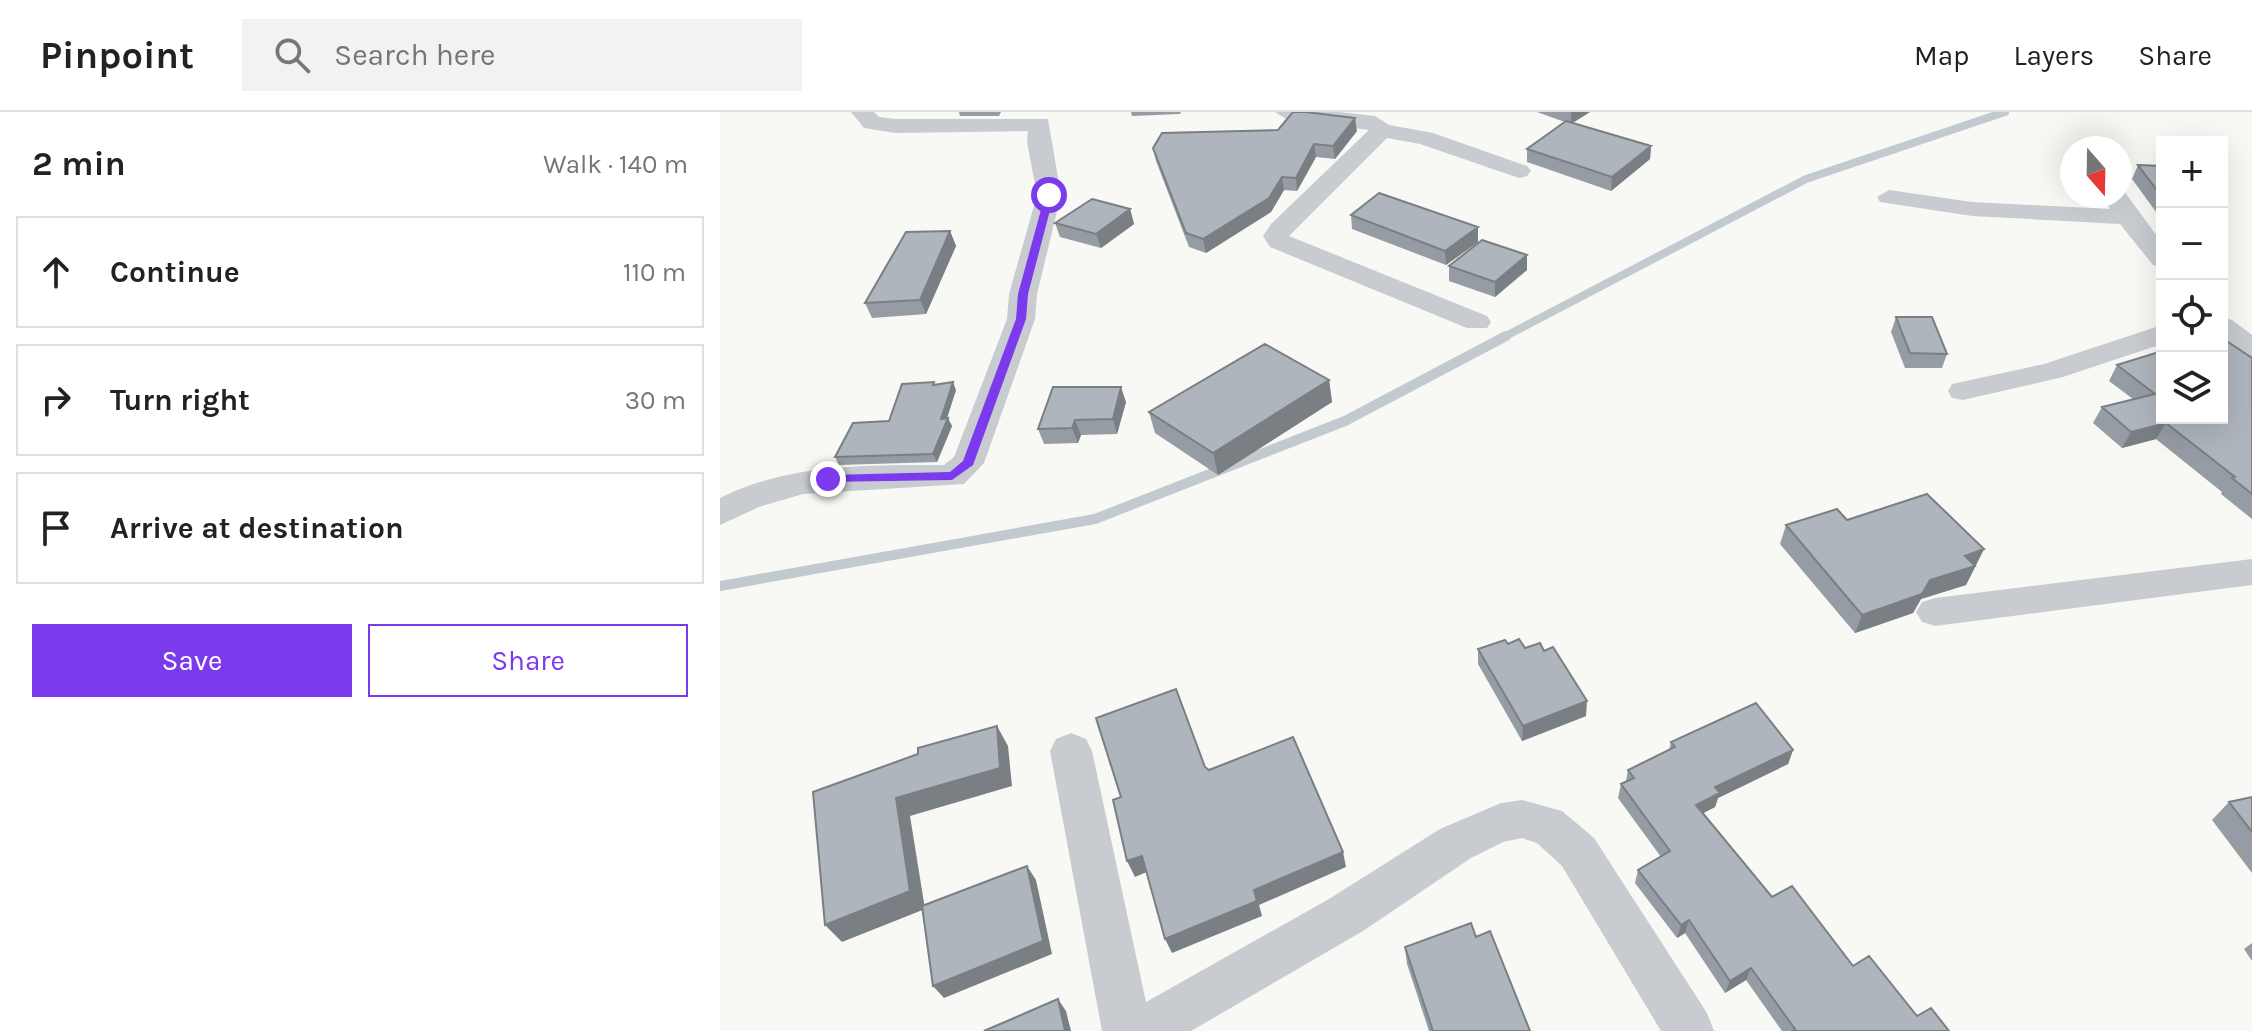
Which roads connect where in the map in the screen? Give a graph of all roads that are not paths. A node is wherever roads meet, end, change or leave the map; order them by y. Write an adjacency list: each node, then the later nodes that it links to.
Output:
1 (862, 112): 3 (street)
2 (1286, 112): 4 (street)
3 (1042, 118): 17 (street)
4 (1386, 123): 5 (street); 12 (street)
5 (1519, 171)
6 (1889, 197): 7 (street)
7 (2060, 207)
8 (2123, 208): 9 (street)
9 (2156, 251)
10 (2252, 319): 11 (street)
11 (2228, 320)
12 (1477, 322)
13 (2228, 331): 15 (street)
14 (2156, 336): 16 (street)
15 (2252, 349)
16 (1963, 391)
17 (720, 513)
18 (2252, 572): 19 (street)
19 (1935, 612)
20 (1071, 751): 21 (street)
21 (1127, 1031)
22 (1144, 1031): 23 (street)
23 (1689, 1031)

